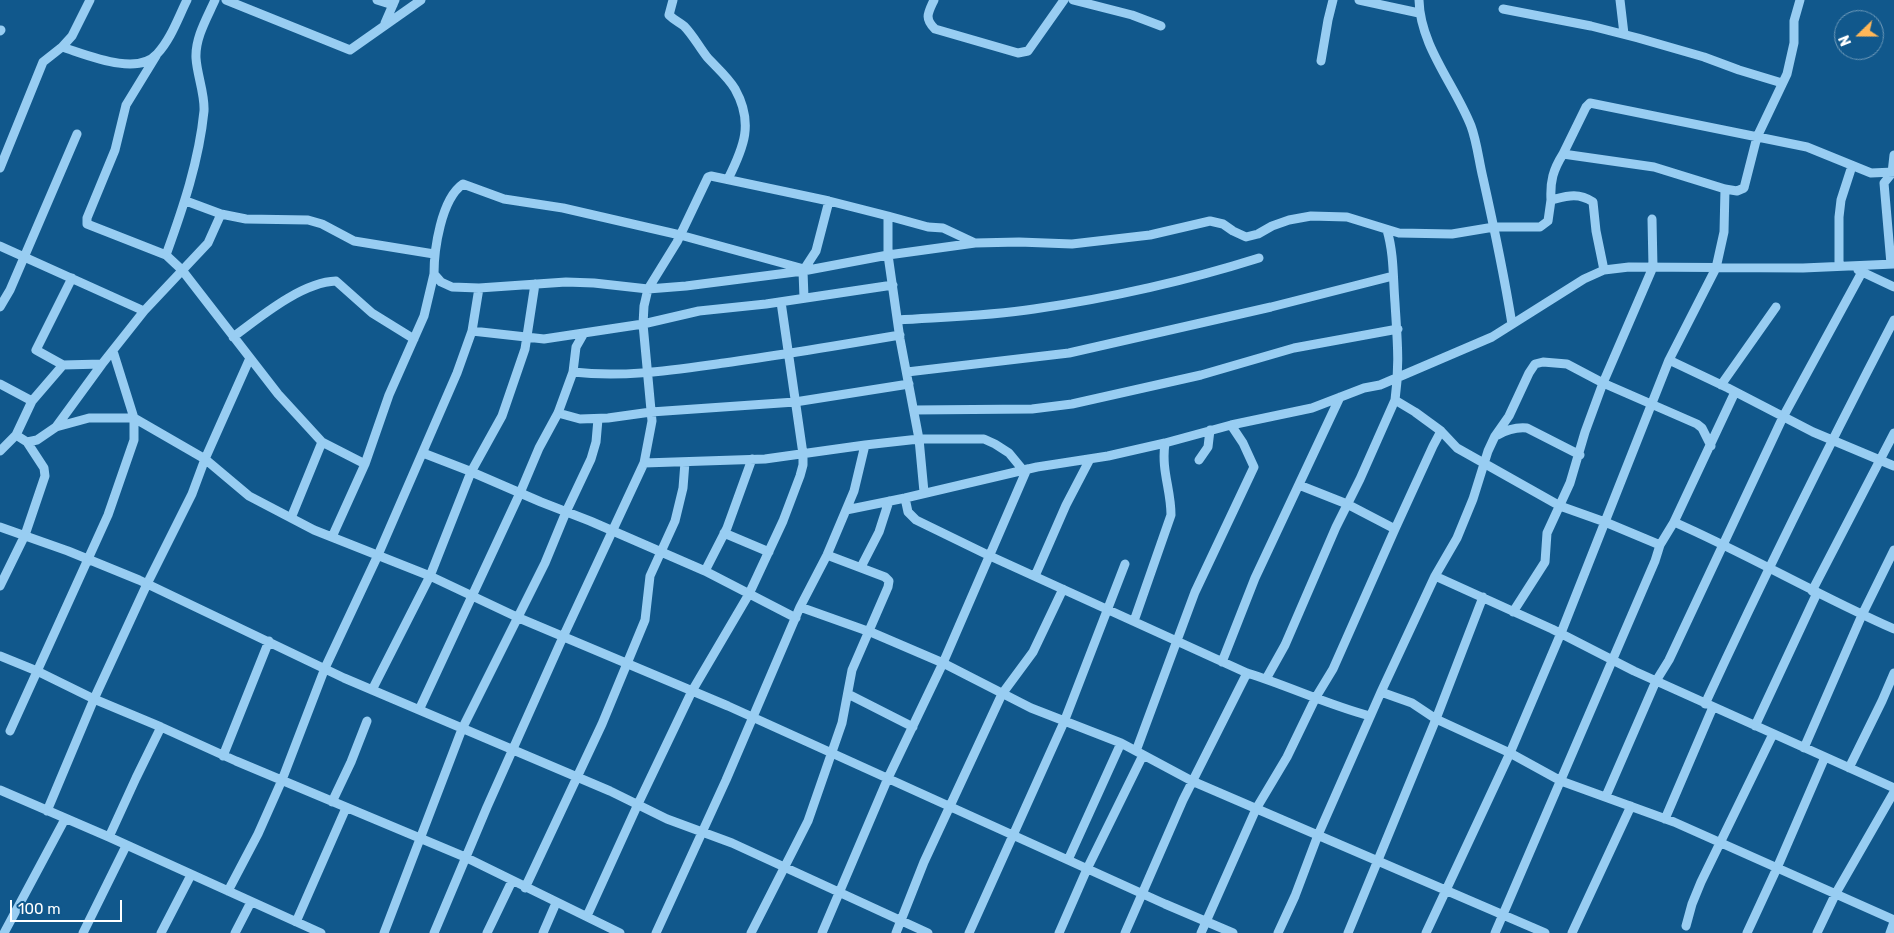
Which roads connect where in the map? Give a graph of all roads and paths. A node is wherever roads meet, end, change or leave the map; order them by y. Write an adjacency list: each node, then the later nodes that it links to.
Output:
1 (90, 0): 22 (street)
2 (187, 0): 23 (street)
3 (215, 0): 36 (street)
4 (226, 0): 19 (street)
5 (377, 0): 16 (street)
6 (421, 0): 19 (street)
7 (673, 0): 33 (street)
8 (934, 0): 9 (street)
9 (1064, 0)
10 (1073, 0): 20 (street)
11 (1333, 0): 24 (street)
12 (1358, 0): 18 (street)
13 (1419, 0): 18 (street)
14 (1620, 0): 21 (street)
15 (1800, 0): 25 (street)
16 (394, 2): 19 (street)
17 (1503, 9): 21 (street)
18 (1420, 13): 41 (street)
19 (385, 24)
20 (1161, 26)
21 (1624, 34): 25 (street)
22 (62, 47): 23 (street); 31 (street)
23 (156, 56): 47 (street)
24 (1321, 61)
25 (1782, 83): 27 (street)
26 (77, 134): 49 (street)
27 (1757, 137): 28 (street); 30 (street); 34 (street)
28 (1563, 154): 34 (street); 35 (street)
29 (1894, 155): 32 (street)
30 (1852, 166): 32 (street); 52 (street)
31 (0, 168)
32 (1893, 173): 51 (street)
33 (728, 179): 37 (street); 43 (street)
34 (1725, 189): 54 (street)
35 (1551, 200): 41 (street); 57 (street)
36 (186, 201): 38 (street); 47 (street)
37 (829, 201): 39 (street); 56 (street)
38 (221, 214): 46 (street); 55 (street)
39 (888, 216): 44 (street); 48 (street)
40 (1652, 219): 53 (street)
41 (1494, 227): 42 (street); 75 (street)
42 (1387, 230): 44 (street); 60 (street)
43 (680, 235): 46 (street); 56 (street); 66 (street)
44 (975, 243): 48 (street)
45 (0, 246): 49 (street)
46 (434, 254): 59 (street)
47 (166, 255): 55 (street)
48 (888, 255): 56 (street); 63 (street)
49 (25, 256): 61 (street); 69 (street)
50 (1259, 258): 72 (street)
51 (1893, 264): 52 (street)
52 (1844, 266): 54 (street); 58 (street)
53 (1653, 267): 54 (street); 57 (street); 93 (street)
54 (1716, 268): 86 (street)
55 (182, 270): 71 (street); 80 (street)
56 (803, 270): 66 (street); 67 (street)
57 (1604, 270): 75 (street)
58 (1862, 272): 64 (street); 106 (street)
59 (434, 274): 65 (street); 82 (street)
60 (1393, 276): 76 (street); 90 (street)
61 (72, 278): 71 (street); 88 (street)
62 (535, 284): 65 (street); 66 (street); 81 (street)
63 (893, 285): 67 (street); 72 (street)
64 (1894, 287)
65 (479, 288): 77 (street)
66 (648, 289): 74 (street)
67 (804, 298): 68 (street)
68 (781, 302): 74 (street); 84 (street)
69 (0, 307)
70 (1776, 307): 96 (street)
71 (144, 311): 83 (street)
72 (898, 320): 79 (street)
73 (1894, 320): 117 (street)
74 (643, 324): 78 (street); 91 (street)
75 (1512, 324): 92 (street)
76 (1398, 330): 92 (street); 103 (street)
77 (472, 331): 81 (street); 124 (street)
78 (584, 333): 81 (street); 89 (street)
79 (900, 335): 84 (street); 90 (street)
80 (233, 337): 82 (street); 85 (street)
81 (527, 338): 138 (street)
82 (414, 339): 133 (street)
83 (113, 350): 87 (street); 107 (street)
84 (788, 354): 91 (street); 101 (street)
85 (250, 358): 119 (street); 127 (street)
86 (1669, 360): 96 (street); 102 (street)
87 (102, 364): 88 (street); 110 (street)
88 (63, 365): 100 (street)
89 (573, 372): 91 (street); 105 (street)
90 (907, 372): 95 (street)
91 (647, 374): 104 (street)
92 (1398, 377): 98 (street); 99 (street)
93 (1603, 383): 102 (street); 115 (street); 126 (street)
94 (0, 384): 100 (street)
95 (909, 384): 101 (street); 103 (street)
96 (1721, 385): 97 (street)
97 (1735, 392): 106 (street); 122 (street)
98 (1340, 397): 109 (street); 139 (street)
99 (1395, 400): 112 (street); 144 (street)
100 (32, 401): 114 (street)
101 (795, 402): 104 (street); 125 (street)
102 (1653, 404): 122 (street); 149 (street)
103 (914, 410): 116 (street)
104 (651, 412): 108 (street); 134 (street)
105 (558, 413): 108 (street); 141 (street)
106 (1783, 417): 117 (street); 158 (street)
107 (134, 418): 110 (street); 127 (street); 165 (street)
108 (598, 419): 147 (street)
109 (1231, 425): 111 (street); 191 (street)
110 (56, 427): 118 (street)
111 (1210, 430): 120 (street); 130 (street)
112 (1441, 432): 135 (street); 152 (street)
113 (1894, 433): 131 (street)
114 (16, 435): 118 (street); 123 (street)
115 (1495, 436): 126 (street); 135 (street)
116 (919, 439): 121 (street); 137 (street); 140 (street)
117 (1832, 440): 131 (street); 168 (street)
118 (27, 442): 155 (street)
119 (322, 442): 133 (street); 148 (street)
120 (1165, 443): 129 (street); 186 (street)
121 (865, 445): 125 (street); 146 (street)
122 (1711, 446): 150 (street)
123 (0, 451)
124 (423, 453): 138 (street); 162 (street)
125 (802, 454): 128 (street); 161 (street)
126 (1580, 455): 145 (street)
127 (205, 459): 148 (street); 173 (street)
128 (752, 459): 132 (street); 154 (street)
129 (1090, 459): 137 (street); 171 (street)
130 (1200, 460)
131 (1880, 460): 136 (street); 176 (street)
132 (685, 462): 134 (street); 160 (street)
133 (366, 464): 156 (street)
134 (644, 464): 153 (street)
135 (1483, 464): 145 (street); 172 (street)
136 (1894, 466)
137 (1025, 470): 140 (street); 164 (street)
138 (471, 472): 141 (street); 170 (street)
139 (1299, 485): 144 (street); 195 (street)
140 (924, 492): 142 (street)
141 (520, 493): 147 (street); 178 (street)
142 (905, 498): 143 (street); 164 (street)
143 (889, 501): 146 (street); 167 (street)
144 (1347, 504): 152 (street); 202 (street)
145 (1560, 506): 149 (street); 182 (street)
146 (846, 510): 163 (street)
147 (566, 512): 153 (street); 184 (street)
148 (291, 518): 156 (street)
149 (1605, 522): 157 (street); 189 (street)
150 (1674, 522): 157 (street); 158 (street)
151 (0, 527): 155 (street)
152 (1395, 529): 209 (street)
153 (613, 531): 160 (street); 190 (street)
154 (724, 533): 161 (street); 169 (street)
155 (25, 535): 165 (street); 174 (street)
156 (332, 538): 162 (street)
157 (1660, 545): 194 (street)
158 (1723, 545): 168 (street); 203 (street)
159 (1894, 550): 183 (street)
160 (660, 552): 169 (street); 197 (street)
161 (769, 552): 177 (street)
162 (378, 555): 170 (street); 198 (street)
163 (827, 555): 167 (street); 180 (street)
164 (990, 556): 171 (street); 196 (street)
165 (88, 559): 173 (street); 199 (street)
166 (1125, 564): 181 (street)
167 (861, 567): 188 (street)
168 (1768, 568): 176 (street); 211 (street)
169 (705, 571): 177 (street)
170 (430, 576): 178 (street); 204 (street)
171 (1035, 576): 175 (street)
172 (1435, 576): 179 (street); 206 (street)
173 (147, 584): 192 (street); 210 (street)
174 (0, 586)
175 (1063, 589): 181 (street); 208 (street)
176 (1814, 592): 183 (street); 218 (street)
177 (749, 594): 185 (street); 205 (street)
178 (471, 596): 184 (street); 212 (street)
179 (1483, 597): 182 (street); 215 (street)
180 (800, 607): 185 (street); 188 (street)
181 (1107, 609): 186 (street); 217 (street)
182 (1513, 612): 189 (street)
183 (1862, 615): 187 (street); 225 (street)
184 (519, 618): 190 (street); 221 (street)
185 (796, 618): 214 (street)
186 (1134, 621): 191 (street)
187 (1894, 629)
188 (869, 631): 196 (street); 207 (street)
189 (1561, 633): 194 (street); 229 (street)
190 (564, 637): 197 (street); 226 (street)
191 (1177, 641): 195 (street); 228 (street)
192 (269, 642): 198 (street); 230 (street)
193 (0, 656): 199 (street)
194 (1612, 660): 203 (street); 237 (street)
195 (1222, 662): 200 (street)
196 (943, 663): 208 (street); 220 (street)
197 (628, 664): 205 (street); 233 (street)
198 (325, 668): 204 (street); 235 (street)
199 (37, 672): 210 (street); 222 (street)
200 (1247, 673): 202 (street); 236 (street)
201 (1894, 673): 232 (street)
202 (1266, 679): 209 (street)
203 (1656, 682): 211 (street); 240 (street)
204 (372, 690): 212 (street)
205 (692, 690): 214 (street); 242 (street)
206 (1381, 692): 213 (street); 215 (street)
207 (848, 694): 220 (street); 227 (street)
208 (1002, 694): 217 (street); 243 (street)
209 (1316, 697): 213 (street); 246 (street)
210 (94, 700): 219 (street); 247 (street)
211 (1709, 705): 218 (street); 249 (street)
212 (419, 710): 221 (street)
213 (1370, 716): 252 (street)
214 (754, 718): 227 (street); 250 (street)
215 (1436, 720): 229 (street); 259 (street)
216 (367, 721): 241 (street)
217 (1064, 722): 224 (street); 251 (street)
218 (1756, 726): 223 (street)
219 (161, 727): 230 (street); 253 (street)
220 (913, 727): 234 (street)
221 (462, 729): 226 (street); 254 (street)
222 (10, 731)
223 (1773, 734): 225 (street); 255 (street)
224 (1121, 743): 228 (street); 258 (street)
225 (1804, 748): 231 (street)
226 (513, 751): 233 (street); 257 (street)
227 (831, 752): 234 (street); 260 (street)
228 (1140, 753): 236 (street); 262 (street)
229 (1510, 753): 237 (street); 266 (street)
230 (224, 756): 235 (street)
231 (1825, 757): 232 (street); 261 (street)
232 (1849, 768): 239 (street)
233 (577, 777): 242 (street); 265 (street)
234 (888, 778): 243 (street); 268 (street)
235 (282, 780): 241 (street); 267 (street)
236 (1192, 781): 246 (street); 269 (street)
237 (1562, 781): 240 (street); 273 (street)
238 (0, 790): 247 (street)
239 (1894, 790): 270 (street)
240 (1606, 796): 244 (street)
241 (332, 802): 245 (street)
242 (638, 804): 250 (street); 274 (street)
243 (950, 806): 251 (street); 275 (street)
244 (1631, 806): 249 (street); 306 (street)
245 (346, 808): 254 (street); 277 (street)
246 (1256, 809): 252 (street); 278 (street)
247 (47, 811): 248 (street)
248 (65, 819): 253 (street); 282 (street)
249 (1665, 819): 255 (street)
250 (702, 832): 260 (street); 291 (street)
251 (1012, 834): 258 (street); 296 (street)
252 (1318, 835): 259 (street); 301 (street)
253 (110, 837): 256 (street)
254 (419, 838): 257 (street); 286 (street)
255 (1721, 843): 261 (street); 279 (street)
256 (126, 846): 263 (street); 283 (street)
257 (465, 858): 264 (street); 287 (street)
258 (1068, 860): 262 (street)
259 (1377, 862): 266 (street); 302 (street)
260 (784, 868): 268 (street); 292 (street)
261 (1778, 868): 270 (street); 307 (street)
262 (1087, 869): 269 (street); 297 (street)
263 (191, 875): 267 (street); 284 (street)
264 (512, 881): 265 (street); 288 (street)
265 (525, 888): 272 (street)
266 (1446, 889): 273 (street); 303 (street)
267 (228, 891): 271 (street)
268 (838, 893): 275 (street); 293 (street)
269 (1142, 894): 278 (street); 298 (street)
270 (1836, 894): 276 (street); 308 (street)
271 (251, 902): 277 (street); 285 (street)
272 (556, 903): 274 (street); 289 (street)
273 (1502, 915): 304 (street); 305 (street)
274 (587, 916): 280 (street)
275 (901, 921): 294 (street); 295 (street)
276 (1894, 921): 309 (street)
277 (296, 922): 281 (street)
278 (1206, 922): 299 (street); 300 (street)
279 (1686, 926)
280 (609, 931): 290 (street)
281 (316, 932)
282 (4, 933)
283 (83, 933)
284 (161, 933)
285 (235, 933)
286 (384, 933)
287 (434, 933)
288 (487, 933)
289 (543, 933)
290 (620, 933)
291 (656, 933)
292 (751, 933)
293 (822, 933)
294 (896, 933)
295 (928, 933)
296 (969, 933)
297 (1060, 933)
298 (1125, 933)
299 (1200, 933)
300 (1233, 933)
301 (1278, 933)
302 (1348, 933)
303 (1426, 933)
304 (1495, 933)
305 (1545, 933)
306 (1572, 933)
307 (1747, 933)
308 (1817, 933)
309 (1890, 933)

